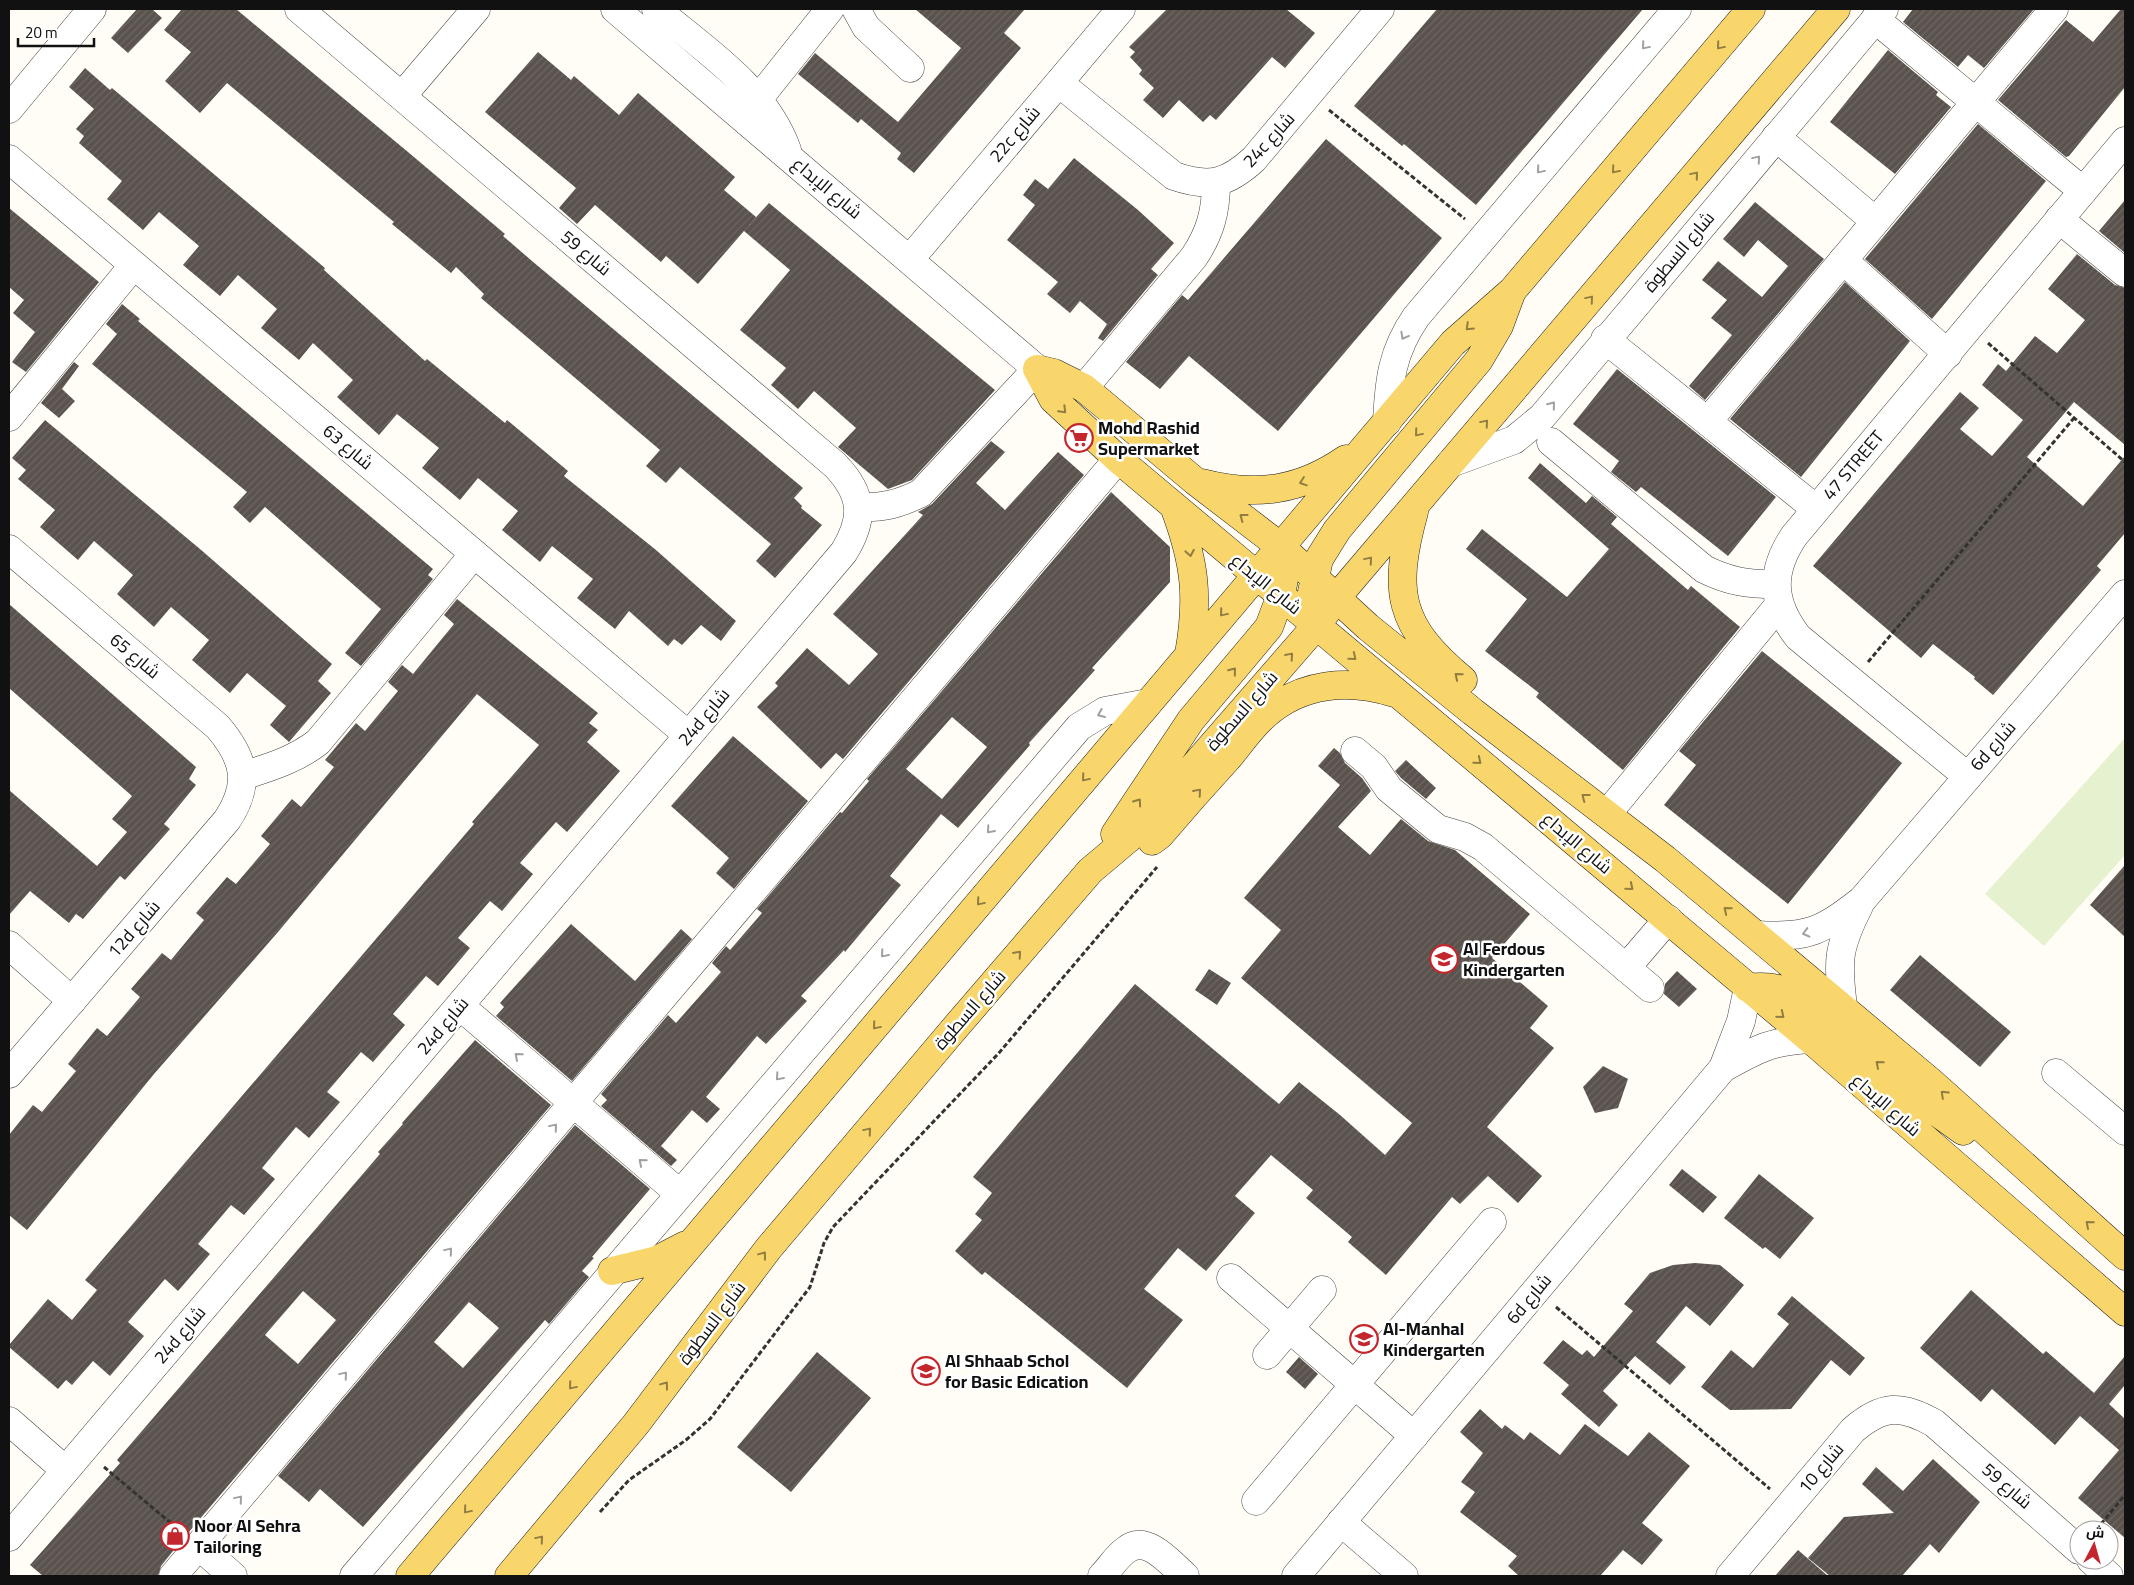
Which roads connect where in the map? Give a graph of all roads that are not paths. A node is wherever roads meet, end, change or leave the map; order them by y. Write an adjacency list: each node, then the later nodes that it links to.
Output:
1 (92, 9): 20 (street)
2 (299, 9): 17 (street, شارع 59)
3 (476, 9): 17 (street)
4 (615, 9): 23 (street, شارع الإبداع)
5 (656, 9): 18 (street)
6 (830, 9): 18 (street)
7 (856, 9): 15 (street)
8 (1121, 9): 16 (street, 22c شارع)
9 (1380, 9): 25 (street, 24c شارع)
10 (1677, 9): 40 (street, one-way to 40)
11 (1751, 9): 33 (main road, one-way to 33)
12 (1836, 9): 43 (main road, شارع السطوة, one-way to 12)
13 (2054, 9): 19 (street)
14 (1880, 14): 19 (street); 21 (street, شارع السطوة)
15 (910, 68)
16 (1058, 83): 25 (street, 24c شارع); 29 (street, 22c شارع)
17 (402, 96): 46 (street, شارع 59)
18 (759, 98): 23 (street)
19 (1976, 102): 26 (street); 28 (street)
20 (9, 109)
21 (1776, 136): 28 (street); 34 (street, شارع السطوة, one-way to 21)
22 (2125, 141): 26 (street, 47 STREET)
23 (789, 156): 29 (street, شارع الإبداع)
24 (9, 159): 31 (street, شارع 63)
25 (1216, 183): 37 (street)
26 (2083, 191): 27 (street, 47 STREET)
27 (2059, 219): 32 (street); 35 (street, 47 STREET)
28 (1875, 221): 30 (street)
29 (910, 259): 36 (street, شارع الإبداع)
30 (1843, 260): 35 (street); 39 (street)
31 (133, 266): 38 (street); 51 (street, شارع 63)
32 (2125, 273)
33 (1512, 291): 40 (main road, one-way to 40); 53 (main road, one-way to 53)
34 (1605, 339): 39 (street); 43 (street, شارع السطوة, one-way to 34)
35 (1948, 354): 48 (street, 47 STREET)
36 (1037, 369): 37 (main road, شارع الإبداع); 42 (main road, شارع الإبداع, one-way to 42); 46 (street)
37 (1084, 388): 44 (main road, شارع الإبداع)
38 (9, 417)
39 (1708, 422): 48 (street)
40 (1380, 430): 44 (main road, one-way to 44); 49 (main road)
41 (1551, 442): 54 (street)
42 (1118, 460): 47 (main road, شارع الإبداع); 83 (street)
43 (1451, 463): 45 (main road, شارع السطوة)
44 (1195, 481): 49 (main road, شارع الإبداع, one-way to 44)
45 (1416, 505): 57 (main road, شارع السطوة, one-way to 45); 63 (main road, one-way to 45)
46 (859, 507): 62 (street, 24d شارع)
47 (1174, 507): 52 (main road, شارع الإبداع); 59 (main road, one-way to 59)
48 (1816, 509): 54 (street, 47 STREET)
49 (1281, 547): 52 (main road); 53 (main road, شارع الإبداع); 56 (main road)
50 (9, 549): 65 (street, شارع 65)
51 (474, 554): 62 (street, شارع 63); 65 (street)
52 (1254, 576): 56 (main road, شارع الإبداع); 59 (main road, one-way to 59)
53 (1314, 576): 57 (main road, شارع الإبداع); 58 (main road)
54 (1778, 594): 66 (street); 67 (street)
55 (2125, 594): 66 (street, 6d شارع)
56 (1281, 595): 58 (main road, شارع الإبداع); 68 (main road, one-way to 56)
57 (1337, 597): 58 (main road, شارع السطوة); 63 (main road, شارع الإبداع)
58 (1316, 626): 60 (main road, شارع الإبداع, one-way to 60); 68 (main road, شارع السطوة, one-way to 58)
59 (1188, 655): 61 (main road)
60 (1399, 695): 68 (main road, one-way to 60); 70 (main road, شارع الإبداع, one-way to 70)
61 (1148, 703): 86 (street, one-way to 86); 88 (main road, one-way to 88)
62 (688, 735): 77 (street, 24d شارع)
63 (1524, 750): 67 (main road, شارع الإبداع, one-way to 63)
64 (1355, 751): 73 (street)
65 (244, 776): 76 (street, 12d شارع)
66 (1967, 776): 69 (street, 6d شارع)
67 (1607, 814): 71 (main road, شارع الإبداع, one-way to 67)
68 (1090, 871): 110 (main road, شارع السطوة, one-way to 68)
69 (1862, 900): 71 (street, 6d شارع, one-way to 71); 78 (street, 6d شارع)
70 (1668, 919): 73 (street); 75 (main road, شارع الإبداع)
71 (1758, 935): 78 (main road, شارع الإبداع)
72 (9, 946): 76 (street)
73 (1626, 968): 74 (street)
74 (1650, 988)
75 (1748, 988): 79 (main road, شارع الإبداع, one-way to 79); 80 (street, 6d شارع); 85 (main road, one-way to 75)
76 (72, 1001): 82 (street, 12d شارع)
77 (460, 1006): 83 (street, one-way to 77); 100 (street, 24d شارع)
78 (1843, 1006): 85 (main road, شارع الإبداع, one-way to 78)
79 (1810, 1039): 80 (street, 6d شارع); 93 (main road, شارع الإبداع)
80 (1723, 1068): 99 (street, 6d شارع)
81 (2056, 1073): 84 (street)
82 (9, 1074)
83 (573, 1104): 86 (street, one-way to 83); 105 (street, one-way to 83)
84 (2125, 1131)
85 (2019, 1162): 89 (main road, شارع الإبداع, one-way to 85)
86 (679, 1194): 90 (street)
87 (1492, 1222): 96 (street)
88 (697, 1237): 90 (main road); 109 (main road, one-way to 109)
89 (2125, 1256)
90 (612, 1271): 108 (street)
91 (1231, 1278): 94 (street)
92 (1322, 1290): 94 (street)
93 (2125, 1312)
94 (1290, 1328): 95 (street); 96 (street)
95 (1267, 1355)
96 (1354, 1385): 99 (street); 101 (street)
97 (9, 1421): 100 (street)
98 (1934, 1423): 104 (street, شارع 59); 115 (street, شارع 10)
99 (1414, 1436): 102 (street, 6d شارع)
100 (65, 1470): 103 (street, 24d شارع)
101 (1256, 1501)
102 (1341, 1522): 113 (street, 6d شارع); 114 (street)
103 (9, 1537)
104 (2069, 1541)
105 (198, 1546): 106 (street); 107 (street)
106 (173, 1576)
107 (233, 1576)
108 (354, 1576)
109 (410, 1576)
110 (509, 1576)
111 (1102, 1576): 112 (street)
112 (1185, 1576)
113 (1296, 1576)
114 (1404, 1576)
115 (1730, 1576)

